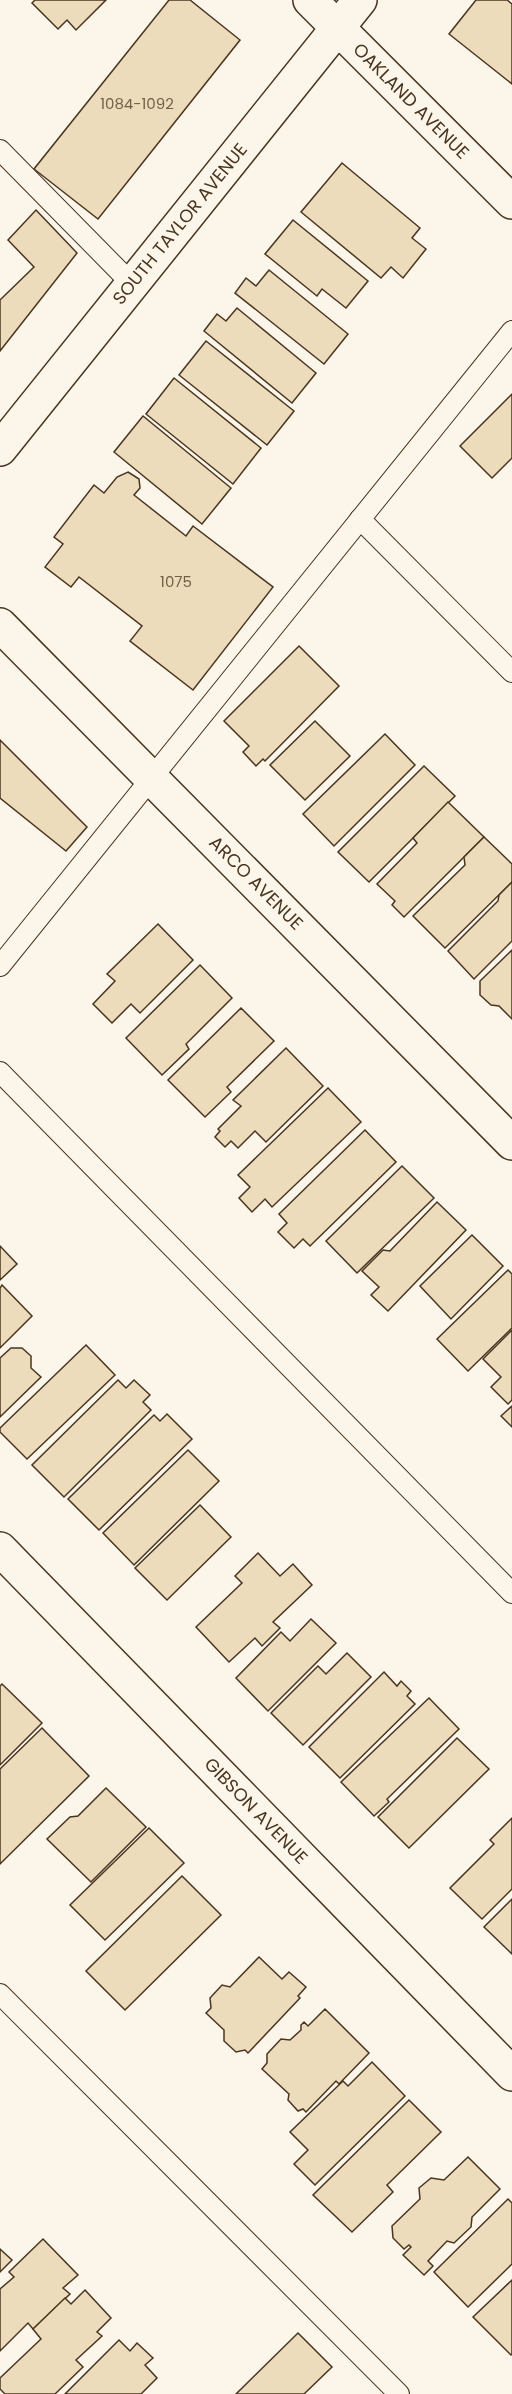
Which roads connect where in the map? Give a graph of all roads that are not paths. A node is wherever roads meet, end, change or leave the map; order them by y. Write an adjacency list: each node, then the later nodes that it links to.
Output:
1 (310, 0): 3 (street, OAKLAND AVENUE)
2 (360, 0): 3 (street, SOUTH TAYLOR AVENUE)
3 (337, 28): 5 (street, OAKLAND AVENUE); 6 (street, SOUTH TAYLOR AVENUE)
4 (0, 150): 6 (lane)
5 (512, 202)
6 (132, 284): 8 (street, SOUTH TAYLOR AVENUE)
7 (512, 331): 9 (lane)
8 (0, 449)
9 (360, 519): 11 (lane); 12 (lane)
10 (0, 625): 12 (street, ARCO AVENUE)
11 (512, 672)
12 (152, 777): 13 (lane); 15 (street, ARCO AVENUE)
13 (0, 966)
14 (0, 1072): 17 (lane)
15 (512, 1143)
16 (0, 1549): 19 (street, GIBSON AVENUE)
17 (512, 1593)
18 (0, 1994): 20 (lane)
19 (512, 2074)
20 (399, 2394)

